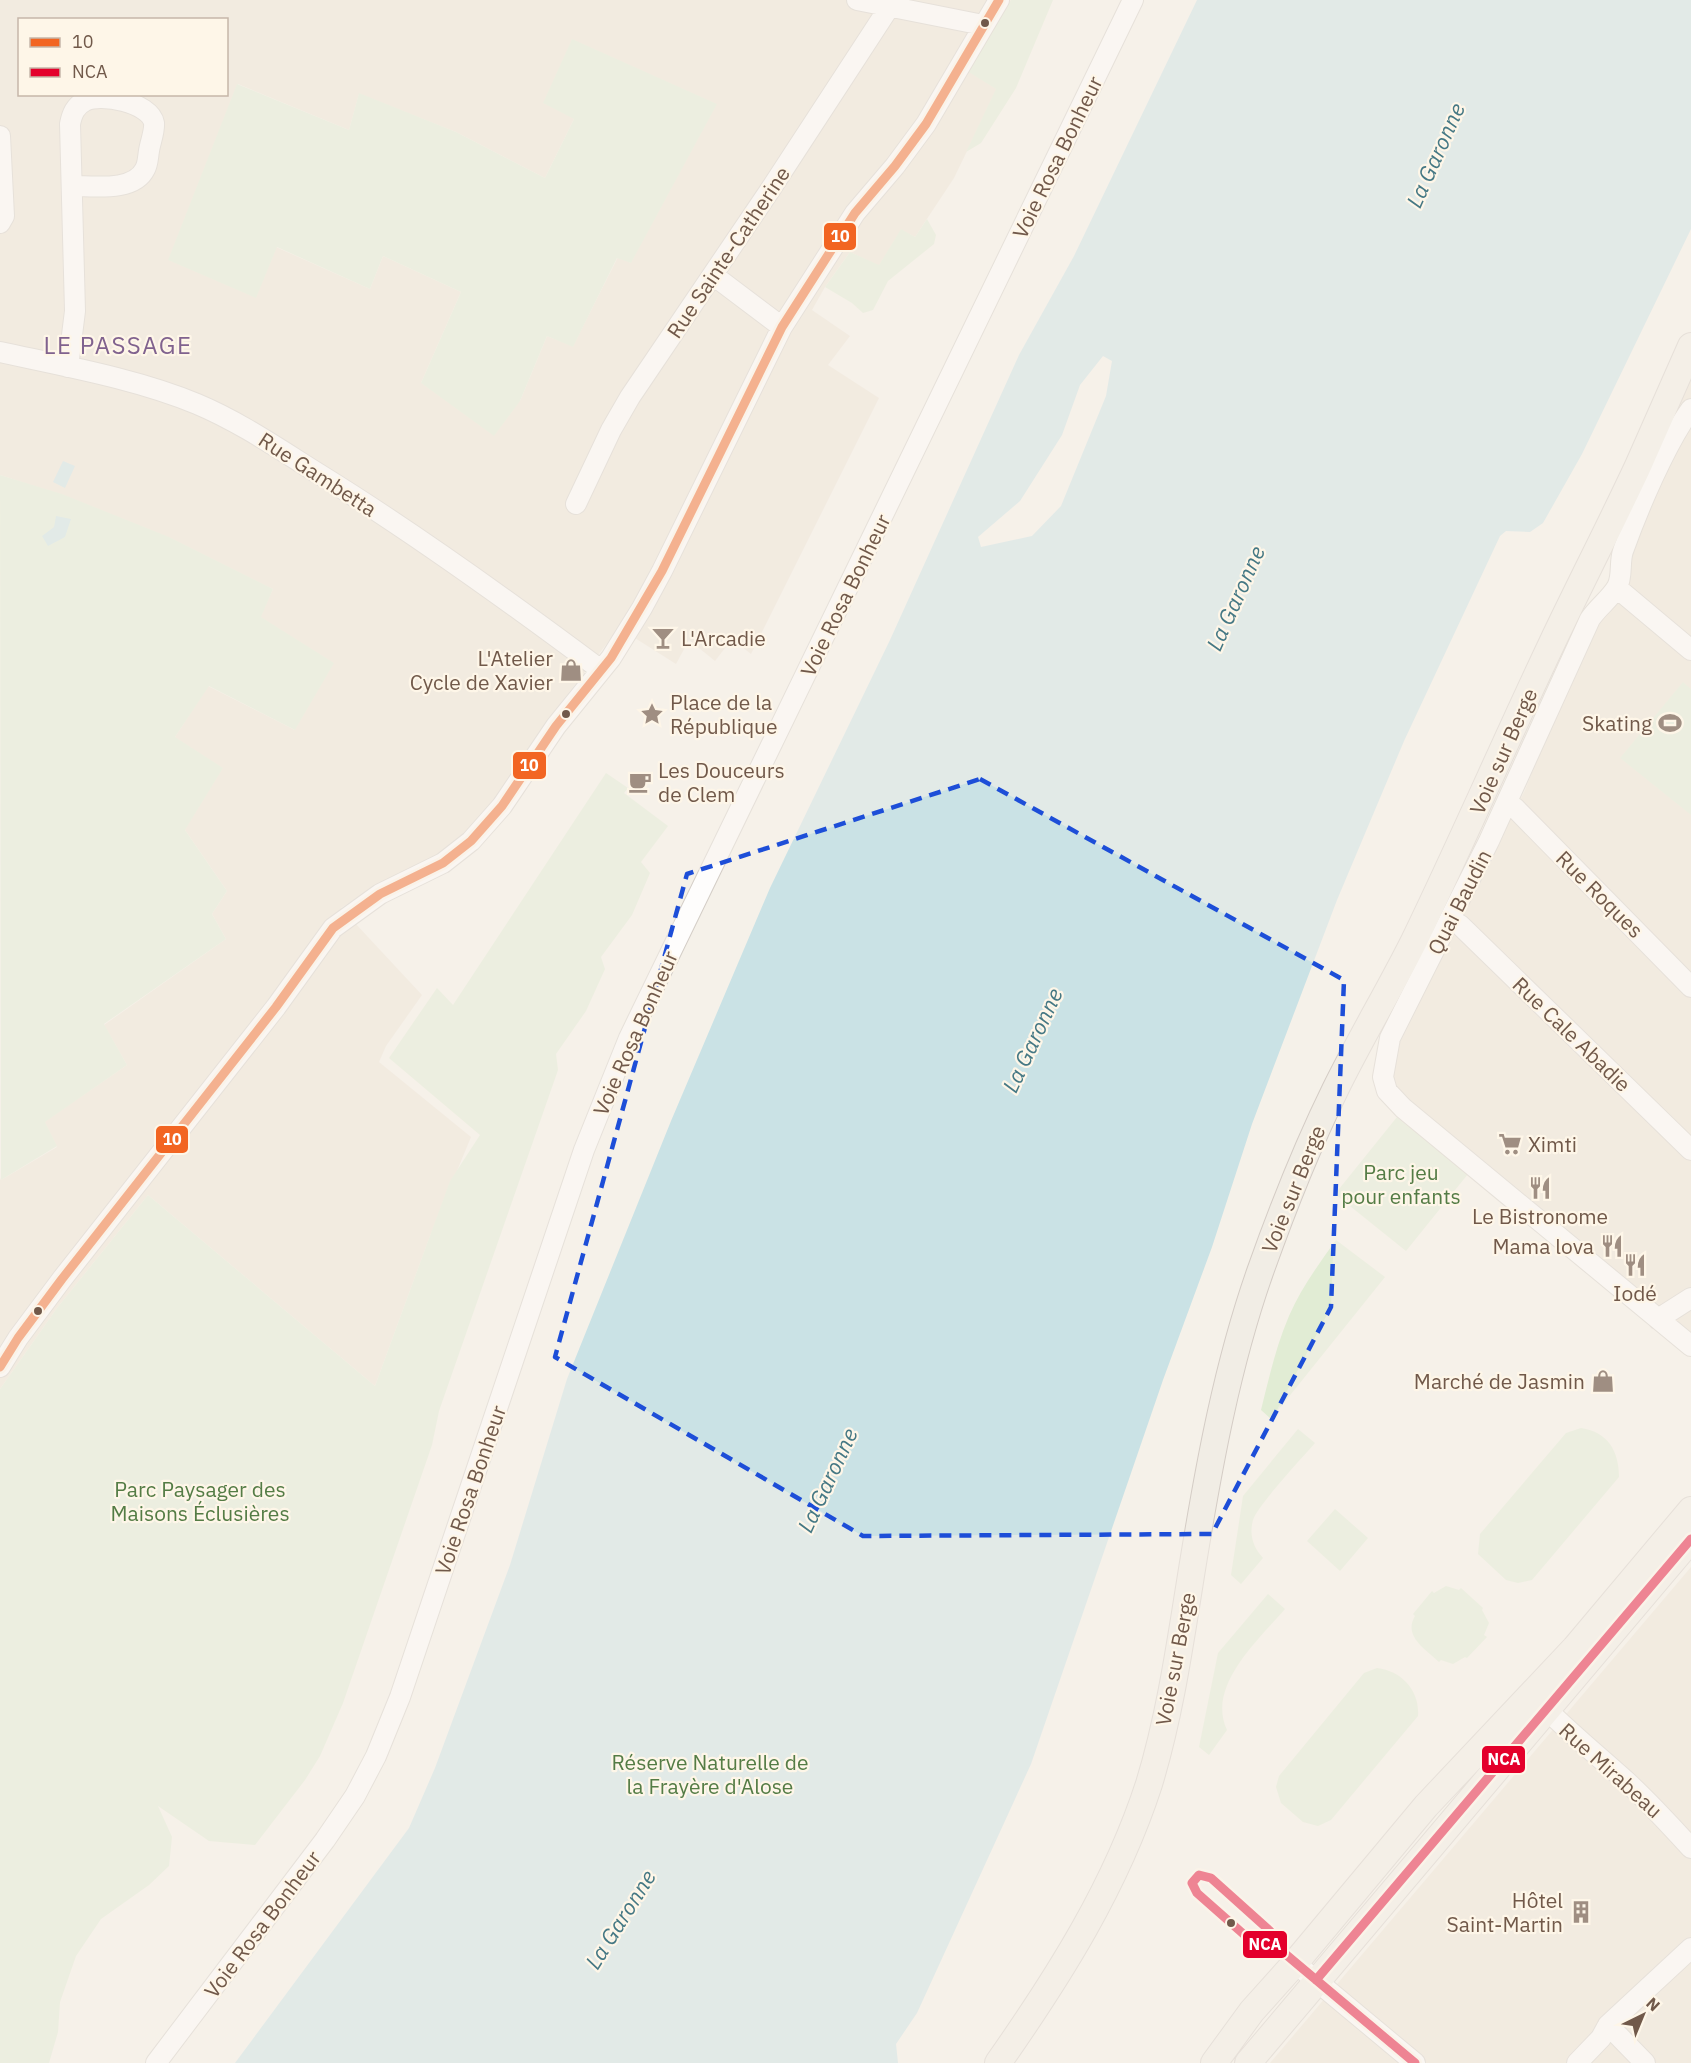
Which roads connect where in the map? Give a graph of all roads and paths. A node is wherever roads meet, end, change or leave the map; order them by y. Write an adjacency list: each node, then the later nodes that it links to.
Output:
1 (857, 0): 4 (street)
2 (999, 0): 5 (street)
3 (1133, 0): 36 (street, Voie Rosa Bonheur)
4 (890, 6): 5 (street); 9 (street, Rue Sainte-Catherine)
5 (983, 25): 10 (street)
6 (0, 136): 8 (street)
7 (72, 186): 7 (street); 13 (street)
8 (0, 223)
9 (713, 275): 10 (street); 15 (street, Rue Sainte-Catherine)
10 (782, 327): 18 (street)
11 (1691, 346): 37 (main road, Voie sur Berge)
12 (0, 352): 13 (street, Rue Gambetta)
13 (68, 367): 18 (street, Rue Gambetta)
14 (1691, 409): 16 (street)
15 (576, 504)
16 (1617, 588): 17 (street); 19 (street, Quai Baudin)
17 (1691, 650)
18 (601, 670): 25 (street)
19 (1508, 803): 20 (street, Quai Baudin); 21 (street, Rue Roques)
20 (1451, 920): 22 (street, Rue Cale Abadie); 24 (street, Quai Baudin)
21 (1691, 987)
22 (1691, 1150)
23 (1691, 1298): 24 (street)
24 (1658, 1319): 26 (street, Quai Baudin)
25 (9, 1338): 27 (street)
26 (1691, 1346)
27 (0, 1367)
28 (1691, 1510): 30 (main road)
29 (1691, 1539): 30 (main road)
30 (1538, 1702): 31 (street, Rue Mirabeau); 33 (main road); 34 (main road)
31 (1691, 1848)
32 (1691, 1948): 35 (street)
33 (1295, 1963): 34 (street); 38 (main road)
34 (1316, 1980): 39 (main road); 40 (street)
35 (1608, 2025): 41 (street); 42 (street)
36 (156, 2063)
37 (998, 2063)
38 (1214, 2063)
39 (1248, 2063)
40 (1415, 2063)
41 (1577, 2063)
42 (1645, 2063)

